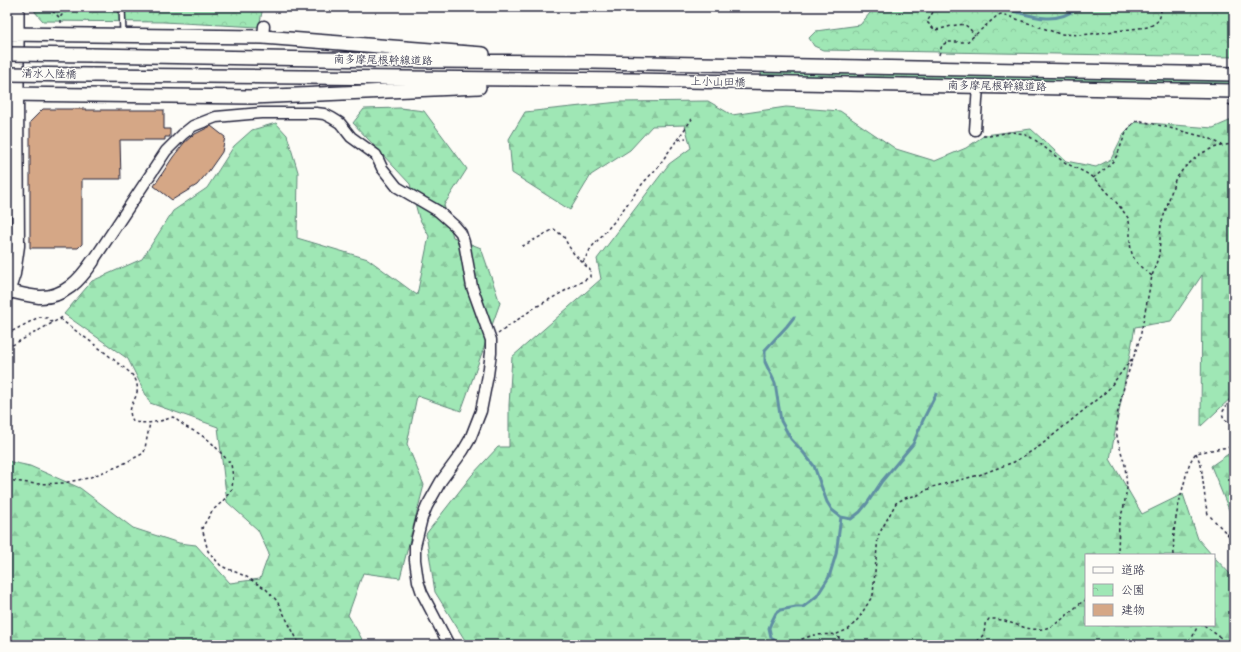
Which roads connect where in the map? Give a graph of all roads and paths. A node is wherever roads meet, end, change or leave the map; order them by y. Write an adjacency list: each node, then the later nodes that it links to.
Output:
1 (16, 7): 7 (main road)
2 (48, 7): 3 (path)
3 (70, 7)
4 (122, 7): 8 (lane)
5 (936, 7): 9 (path)
6 (1161, 7): 9 (path)
7 (12, 34): 8 (main road); 24 (main road)
8 (123, 34): 13 (main road)
9 (975, 35): 12 (path)
10 (7, 54): 11 (main road, 清水入陸橋, bridge)
11 (91, 55): 13 (main road, 南多摩尾根幹線道路)
12 (939, 55)
13 (593, 62): 14 (main road, 南多摩尾根幹線道路)
14 (676, 64): 15 (main road, 上小山田橋)
15 (760, 66): 17 (main road, 南多摩尾根幹線道路)
16 (7, 74): 18 (main road, 清水入陸橋, bridge)
17 (1234, 74)
18 (91, 75): 19 (main road, 南多摩尾根幹線道路)
19 (633, 80): 20 (main road, 南多摩尾根幹線道路); 24 (main road)
20 (675, 82): 21 (main road, 上小山田橋)
21 (760, 83): 22 (main road, 南多摩尾根幹線道路)
22 (978, 86): 23 (main road, 南多摩尾根幹線道路); 28 (street)
23 (1234, 91)
24 (12, 94): 38 (street)
25 (1228, 104): 26 (path)
26 (1234, 107)
27 (692, 119): 30 (path)
28 (977, 133): 33 (path)
29 (686, 138): 30 (path)
30 (677, 140): 36 (path)
31 (1234, 144): 32 (path)
32 (1222, 146): 33 (path); 37 (path)
33 (1093, 178): 37 (path)
34 (521, 247): 36 (path)
35 (93, 261): 38 (street); 43 (street)
36 (583, 262): 43 (path)
37 (1152, 276): 45 (path)
38 (8, 293)
39 (63, 317): 40 (path)
40 (60, 319): 41 (path); 47 (path)
41 (53, 323): 42 (path); 44 (path)
42 (7, 334)
43 (491, 340): 60 (street)
44 (7, 348)
45 (1134, 356): 53 (path); 58 (path)
46 (1234, 394): 48 (path)
47 (150, 423): 51 (path); 59 (path)
48 (1234, 424)
49 (1234, 447): 50 (path)
50 (1196, 453): 52 (path); 54 (path)
51 (7, 480)
52 (1234, 541)
53 (1119, 554)
54 (1174, 554)
55 (1085, 600): 63 (path)
56 (1198, 626): 64 (path)
57 (1205, 626): 65 (path)
58 (831, 634): 61 (path); 62 (path)
59 (300, 645)
60 (449, 645)
61 (791, 645)
62 (851, 645)
63 (972, 645)
64 (1184, 645)
65 (1225, 645)

